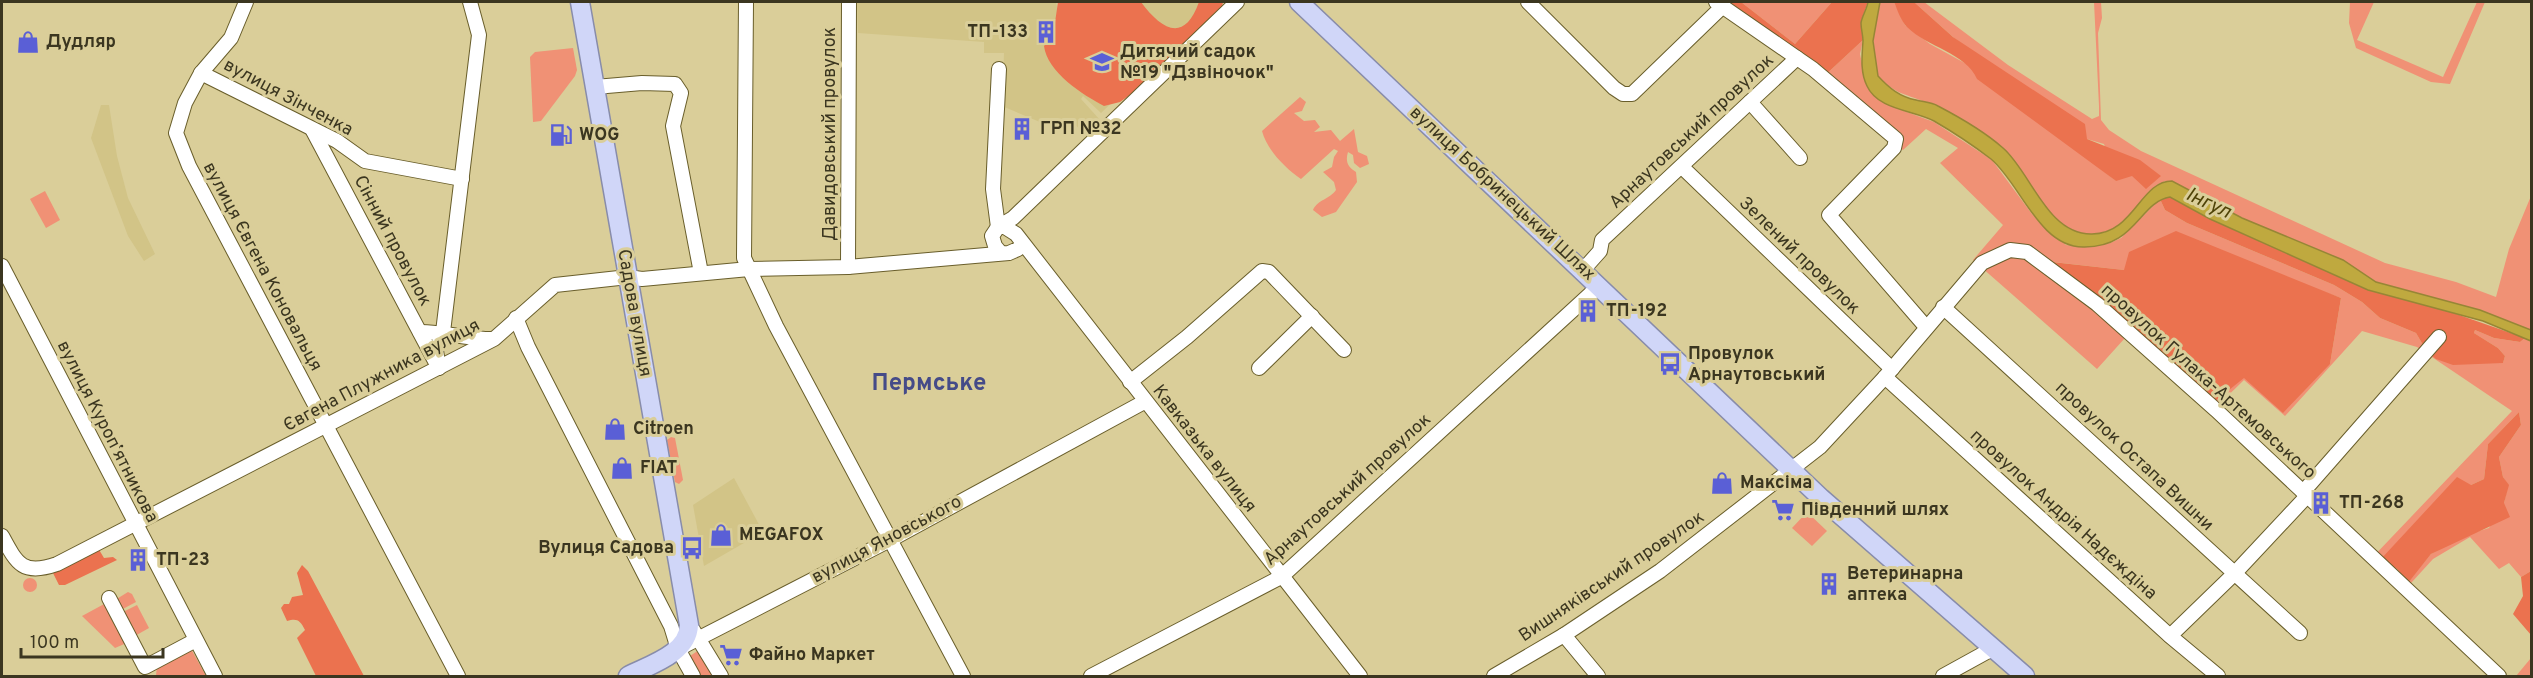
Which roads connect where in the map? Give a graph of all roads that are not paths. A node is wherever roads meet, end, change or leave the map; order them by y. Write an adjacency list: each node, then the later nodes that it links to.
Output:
1 (246, 2): 12 (street, вулиця Євгена Коновальця)
2 (470, 2): 18 (street)
3 (579, 2): 13 (main road, Садова вулиця)
4 (746, 2): 26 (street)
5 (849, 2): 25 (street, Давидовський провулок)
6 (1237, 2): 19 (street)
7 (1299, 2): 27 (main road, вулиця Бобринецький Шлях)
8 (1528, 2): 9 (street)
9 (1720, 4): 10 (street)
10 (1797, 58): 14 (street, Арнаутовський провулок); 34 (street, Арнаутовський провулок)
11 (999, 69): 20 (street)
12 (201, 73): 15 (street, вулиця Зінченка); 45 (street, вулиця Євгена Коновальця)
13 (595, 87): 28 (street); 29 (main road, Садова вулиця)
14 (1750, 102): 16 (street); 17 (street, Арнаутовський провулок)
15 (313, 131): 18 (street, вулиця Зінченка); 35 (street, Сінний провулок)
16 (1800, 158)
17 (1682, 167): 27 (street, Арнаутовський провулок); 42 (street, Зелений провулок)
18 (462, 179): 36 (street)
19 (1013, 225): 20 (street); 21 (street)
20 (998, 227): 22 (street)
21 (1022, 244): 22 (street); 43 (street, Кавказька вулиця)
22 (1000, 252): 25 (street, Євгена Плужника вулиця)
23 (1982, 263): 31 (street, Вишняківський провулок); 47 (street, провулок Гулака-Артемовського)
24 (2, 266): 48 (street, вулиця Куропʼятникова)
25 (848, 267): 26 (street, Євгена Плужника вулиця)
26 (749, 269): 28 (street, Євгена Плужника вулиця); 50 (street)
27 (1583, 270): 30 (main road, вулиця Бобринецький Шлях)
28 (701, 273): 29 (street, Євгена Плужника вулиця)
29 (628, 277): 33 (street, Євгена Плужника вулиця); 54 (main road, Садова вулиця)
30 (1599, 286): 46 (main road, вулиця Бобринецький Шлях); 52 (street, Арнаутовський провулок)
31 (1943, 307): 34 (street, Вишняківський провулок); 51 (street, провулок Остапа Вишни)
32 (1312, 316): 39 (street); 41 (street); 43 (street)
33 (516, 318): 38 (street, Євгена Плужника вулиця); 59 (street)
34 (1926, 327): 42 (street, Вишняківський провулок)
35 (420, 332): 36 (street); 40 (street, Сінний провулок)
36 (443, 332): 38 (street); 40 (street)
37 (2439, 337): 47 (street)
38 (494, 339): 40 (street, Євгена Плужника вулиця)
39 (1344, 350)
40 (439, 368): 45 (street, Євгена Плужника вулиця)
41 (1259, 368)
42 (1888, 373): 46 (street, Вишняківський провулок); 57 (street, провулок Андрія Надєждіна)
43 (1130, 382): 44 (street, Кавказька вулиця)
44 (1144, 402): 50 (street, вулиця Яновського); 52 (street, Кавказька вулиця)
45 (325, 427): 48 (street, Євгена Плужника вулиця); 62 (street, вулиця Євгена Коновальця)
46 (1791, 469): 56 (street, Вишняківський провулок); 60 (main road, вулиця Бобринецький Шлях)
47 (2305, 494): 51 (street); 74 (street, провулок Гулака-Артемовського)
48 (134, 526): 49 (street, Євгена Плужника вулиця); 58 (street, вулиця Куропʼятникова)
49 (2, 536)
50 (890, 540): 54 (street, вулиця Яновського); 66 (street)
51 (2234, 574): 55 (street, провулок Остапа Вишни); 57 (street)
52 (1281, 577): 67 (street, Арнаутовський провулок); 68 (street, Кавказька вулиця)
53 (109, 598): 58 (street)
54 (694, 631): 59 (main road); 65 (street, Садова вулиця)
55 (2300, 633)
56 (1564, 635): 69 (street, Вишняківський провулок); 70 (street)
57 (2170, 636): 73 (street, провулок Андрія Надєждіна)
58 (194, 641): 61 (street, вулиця Куропʼятникова)
59 (678, 649): 63 (main road); 64 (street)
60 (1992, 650): 71 (street); 72 (main road, вулиця Бобринецький Шлях)
61 (215, 676)
62 (458, 676)
63 (628, 676)
64 (693, 676)
65 (721, 676)
66 (963, 676)
67 (1091, 676)
68 (1360, 676)
69 (1494, 676)
70 (1598, 676)
71 (1943, 676)
72 (2025, 676)
73 (2218, 676)
74 (2499, 676)

